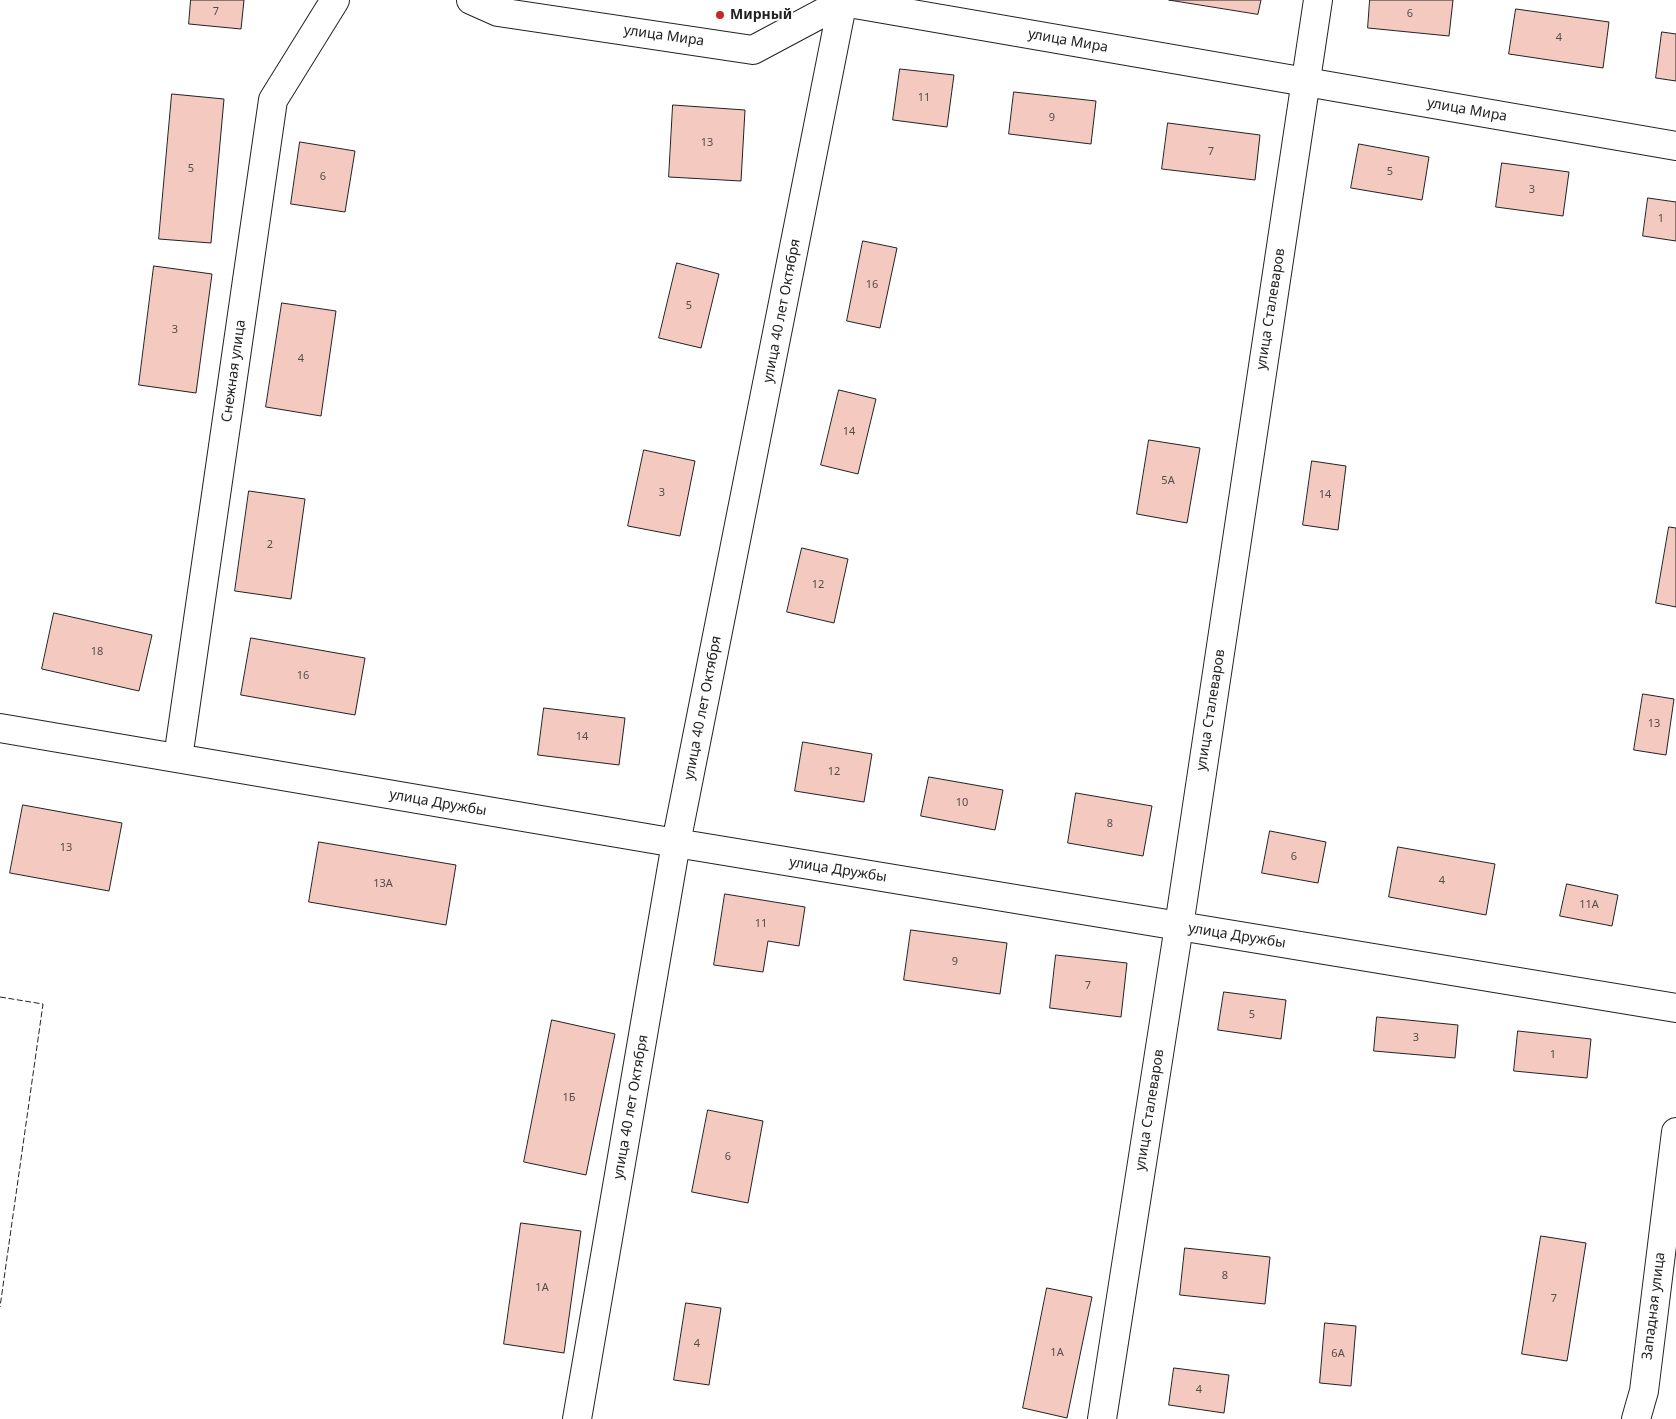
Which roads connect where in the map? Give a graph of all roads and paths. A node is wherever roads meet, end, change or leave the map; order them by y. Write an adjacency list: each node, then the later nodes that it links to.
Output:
1 (335, 0): 8 (street, Снежная улица)
2 (471, 0): 4 (street, улица Мира)
3 (1318, 0): 5 (street, улица Сталеваров)
4 (843, 1): 5 (street, улица Мира); 9 (street, улица 40 лет Октября)
5 (1305, 82): 6 (street, улица Мира); 10 (street, улица Сталеваров)
6 (1676, 146)
7 (0, 728): 8 (street, улица Дружбы)
8 (178, 758): 9 (street, улица Дружбы)
9 (676, 843): 10 (street, улица Дружбы); 14 (street, улица 40 лет Октября)
10 (1179, 926): 11 (street, улица Дружбы); 15 (street, улица Сталеваров)
11 (1676, 1008)
12 (1676, 1132): 13 (street, Западная улица)
13 (1665, 1307): 16 (street, Западная улица)
14 (577, 1419)
15 (1102, 1419)
16 (1636, 1419)

